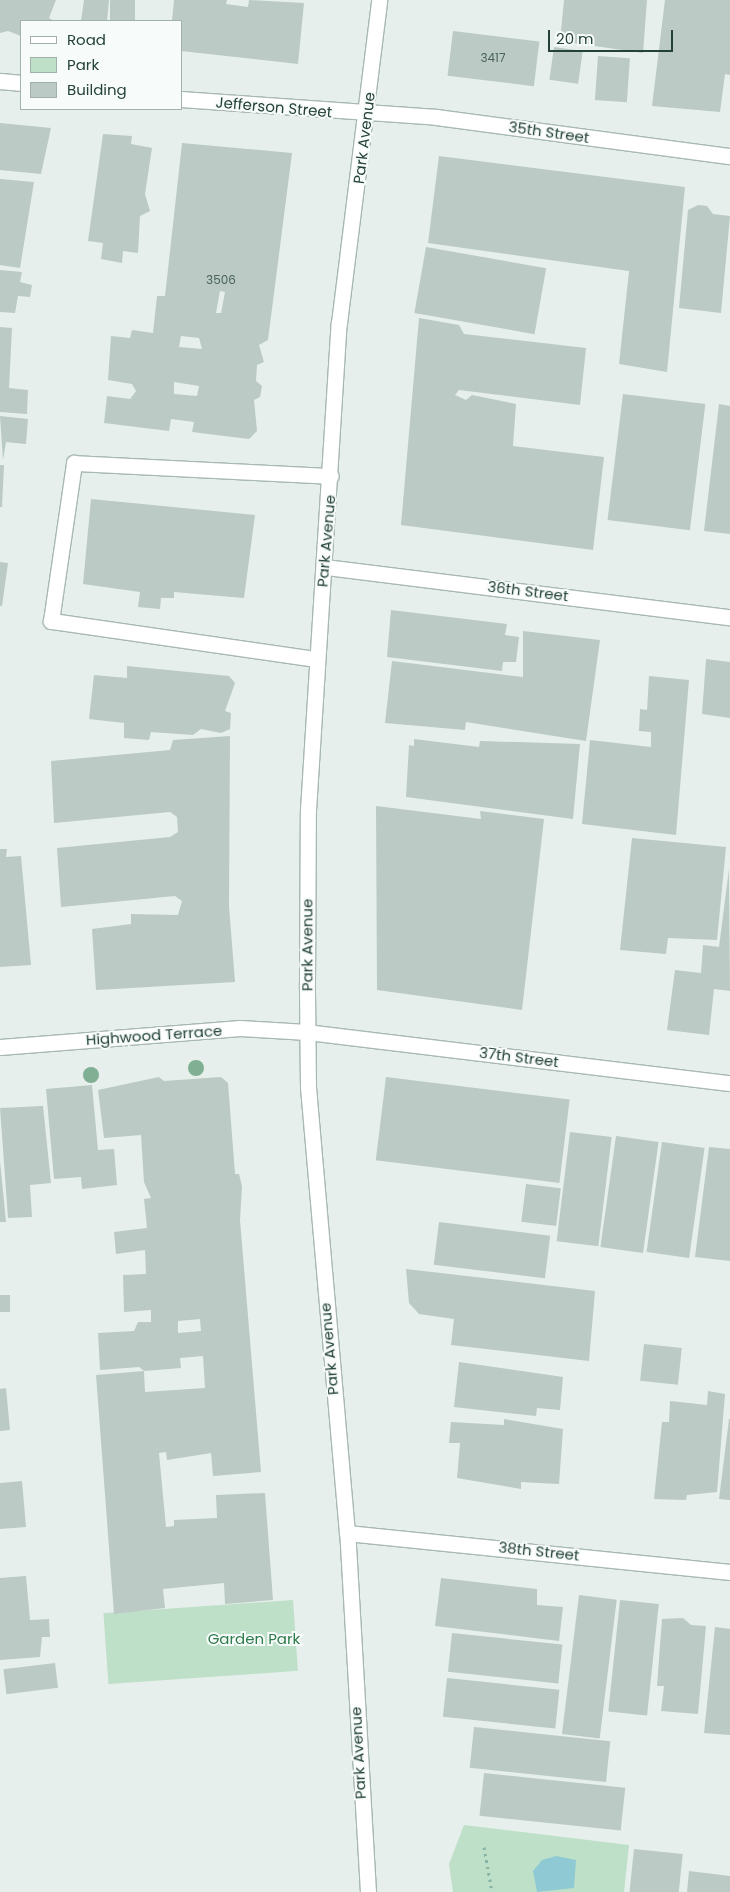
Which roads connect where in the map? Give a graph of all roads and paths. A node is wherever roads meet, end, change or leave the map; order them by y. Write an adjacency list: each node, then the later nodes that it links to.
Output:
1 (379, 0): 5 (street, Park Avenue)
2 (0, 81): 3 (street)
3 (20, 83)
4 (182, 99): 5 (street, Jefferson Street)
5 (366, 114): 6 (street, 35th Street); 7 (street, Park Avenue)
6 (730, 156)
7 (331, 476): 8 (street, Park Avenue); 10 (street)
8 (326, 568): 9 (street, 36th Street); 10 (street, Park Avenue)
9 (730, 617)
10 (316, 658): 11 (street, Park Avenue)
11 (307, 1032): 12 (street, Highwood Terrace); 13 (street, 37th Street); 14 (street, Park Avenue)
12 (0, 1047)
13 (730, 1083)
14 (347, 1533): 15 (street, 38th Street); 17 (street, Park Avenue)
15 (730, 1572)
16 (484, 1847): 18 (path)
17 (368, 1892)
18 (492, 1892)

